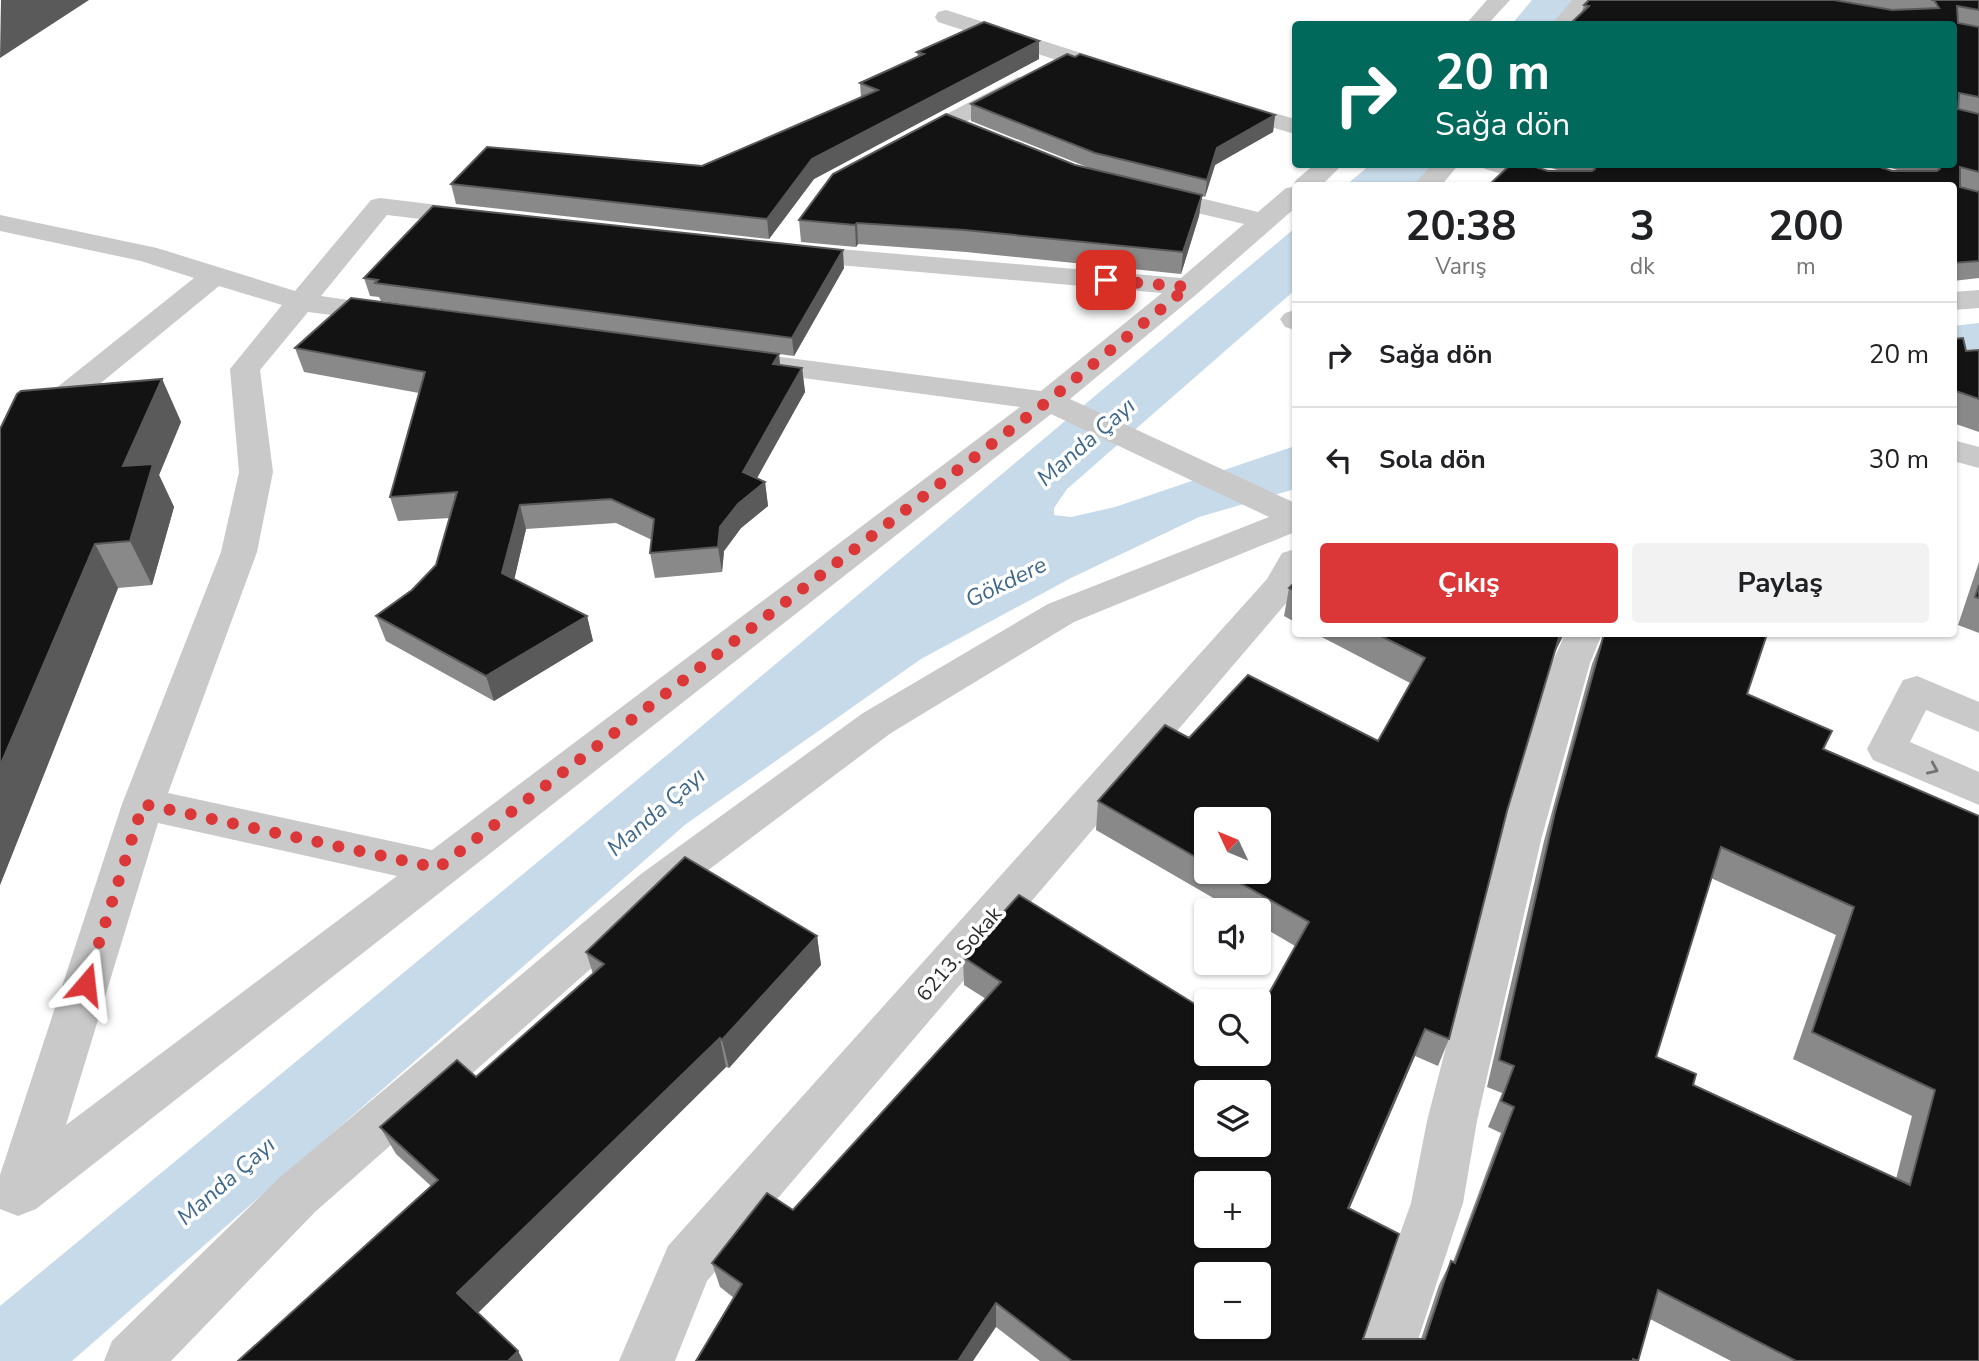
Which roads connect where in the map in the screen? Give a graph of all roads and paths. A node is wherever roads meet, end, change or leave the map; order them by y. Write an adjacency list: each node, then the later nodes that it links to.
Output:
1 (1499, 0): 4 (street)
2 (1584, 0): 5 (street)
3 (946, 17): 6 (street)
4 (1480, 21)
5 (1566, 21)
6 (1068, 57): 7 (street); 9 (street)
7 (1135, 78)
8 (1198, 97): 10 (street)
9 (948, 123): 11 (street); 12 (street)
10 (1292, 126)
11 (973, 133)
12 (886, 155)
13 (1326, 168): 16 (street)
14 (1443, 168): 17 (street)
15 (1509, 168): 18 (street)
16 (1310, 182)
17 (1430, 182)
18 (1559, 182)
19 (1122, 187): 22 (street)
20 (1292, 197): 22 (street)
21 (503, 220): 31 (street)
22 (1263, 221): 28 (street)
23 (0, 223): 24 (street)
24 (33, 231): 26 (street); 27 (street)
25 (777, 244): 28 (street)
26 (0, 254)
27 (215, 275): 31 (street); 35 (street)
28 (1188, 287): 34 (street)
29 (1979, 299): 30 (street)
30 (1957, 301)
31 (301, 302): 32 (street); 43 (street)
32 (425, 318)
33 (730, 359): 34 (street)
34 (1057, 405): 38 (street); 44 (street)
35 (0, 449)
36 (1957, 451): 37 (street)
37 (1979, 458)
38 (1286, 513): 46 (street)
39 (1292, 566): 47 (street, 6213. Sokak)
40 (1582, 637): 48 (street)
41 (1979, 718): 42 (street, one-way to 42)
42 (1979, 789)
43 (143, 804): 44 (street); 45 (street)
44 (438, 868): 45 (street)
45 (11, 1198)
46 (132, 1361)
47 (647, 1361)
48 (1383, 1361)

